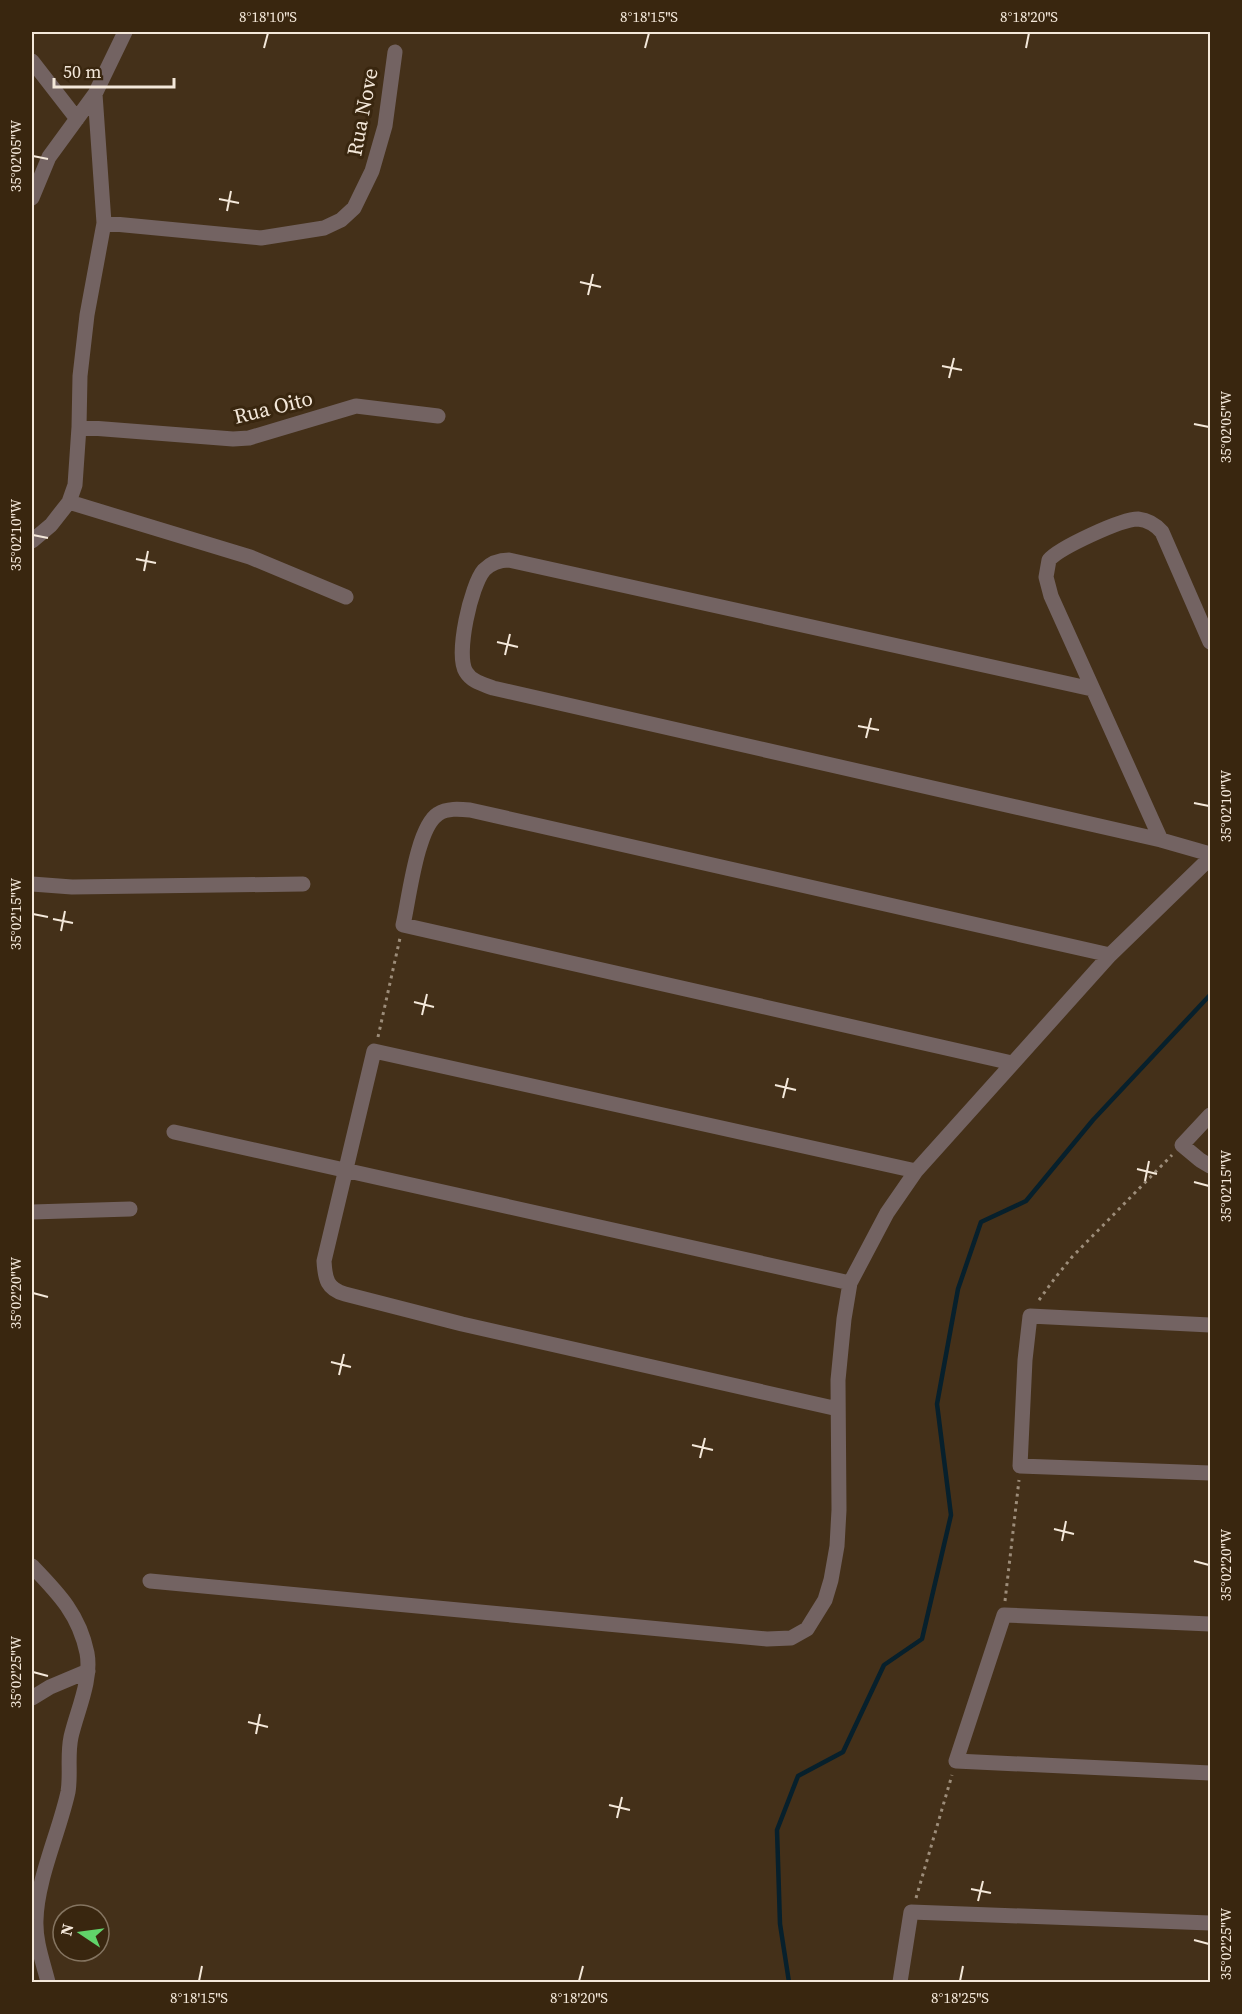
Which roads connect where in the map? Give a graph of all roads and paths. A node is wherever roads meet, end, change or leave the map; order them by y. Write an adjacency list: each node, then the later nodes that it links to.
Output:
1 (125, 32): 4 (street)
2 (395, 52): 7 (street, Rua Nove)
3 (32, 61): 5 (street)
4 (95, 94): 5 (street); 7 (street)
5 (76, 119): 6 (street)
6 (32, 198)
7 (104, 223): 9 (street)
8 (438, 416): 9 (street, Rua Oito)
9 (80, 427): 10 (street)
10 (69, 502): 11 (street); 12 (street)
11 (32, 541)
12 (346, 597)
13 (1210, 642): 14 (street)
14 (1092, 689): 15 (street); 15 (street)
15 (1161, 840): 16 (street)
16 (1210, 856): 20 (street)
17 (32, 884): 18 (street)
18 (303, 884)
19 (403, 925): 20 (street); 21 (path); 22 (street)
20 (1110, 955): 22 (street)
21 (374, 1051): 27 (street); 28 (street)
22 (1012, 1063): 28 (street)
23 (1210, 1115): 25 (street)
24 (174, 1132): 27 (street)
25 (1182, 1145): 26 (street); 32 (path)
26 (1210, 1166)
27 (346, 1170): 31 (street); 34 (street)
28 (916, 1171): 31 (street)
29 (130, 1209): 30 (street)
30 (32, 1212)
31 (850, 1283): 34 (street)
32 (1030, 1316): 33 (street); 35 (street)
33 (1210, 1325)
34 (838, 1409): 38 (street)
35 (1020, 1466): 36 (street); 39 (path)
36 (1210, 1473)
37 (32, 1566): 41 (street)
38 (150, 1581)
39 (1004, 1615): 40 (street); 43 (street)
40 (1210, 1624)
41 (88, 1671): 42 (street); 47 (street)
42 (32, 1698)
43 (956, 1761): 44 (street); 45 (path)
44 (1210, 1773)
45 (911, 1912): 46 (street); 48 (street)
46 (1210, 1923)
47 (48, 1983)
48 (900, 1983)

